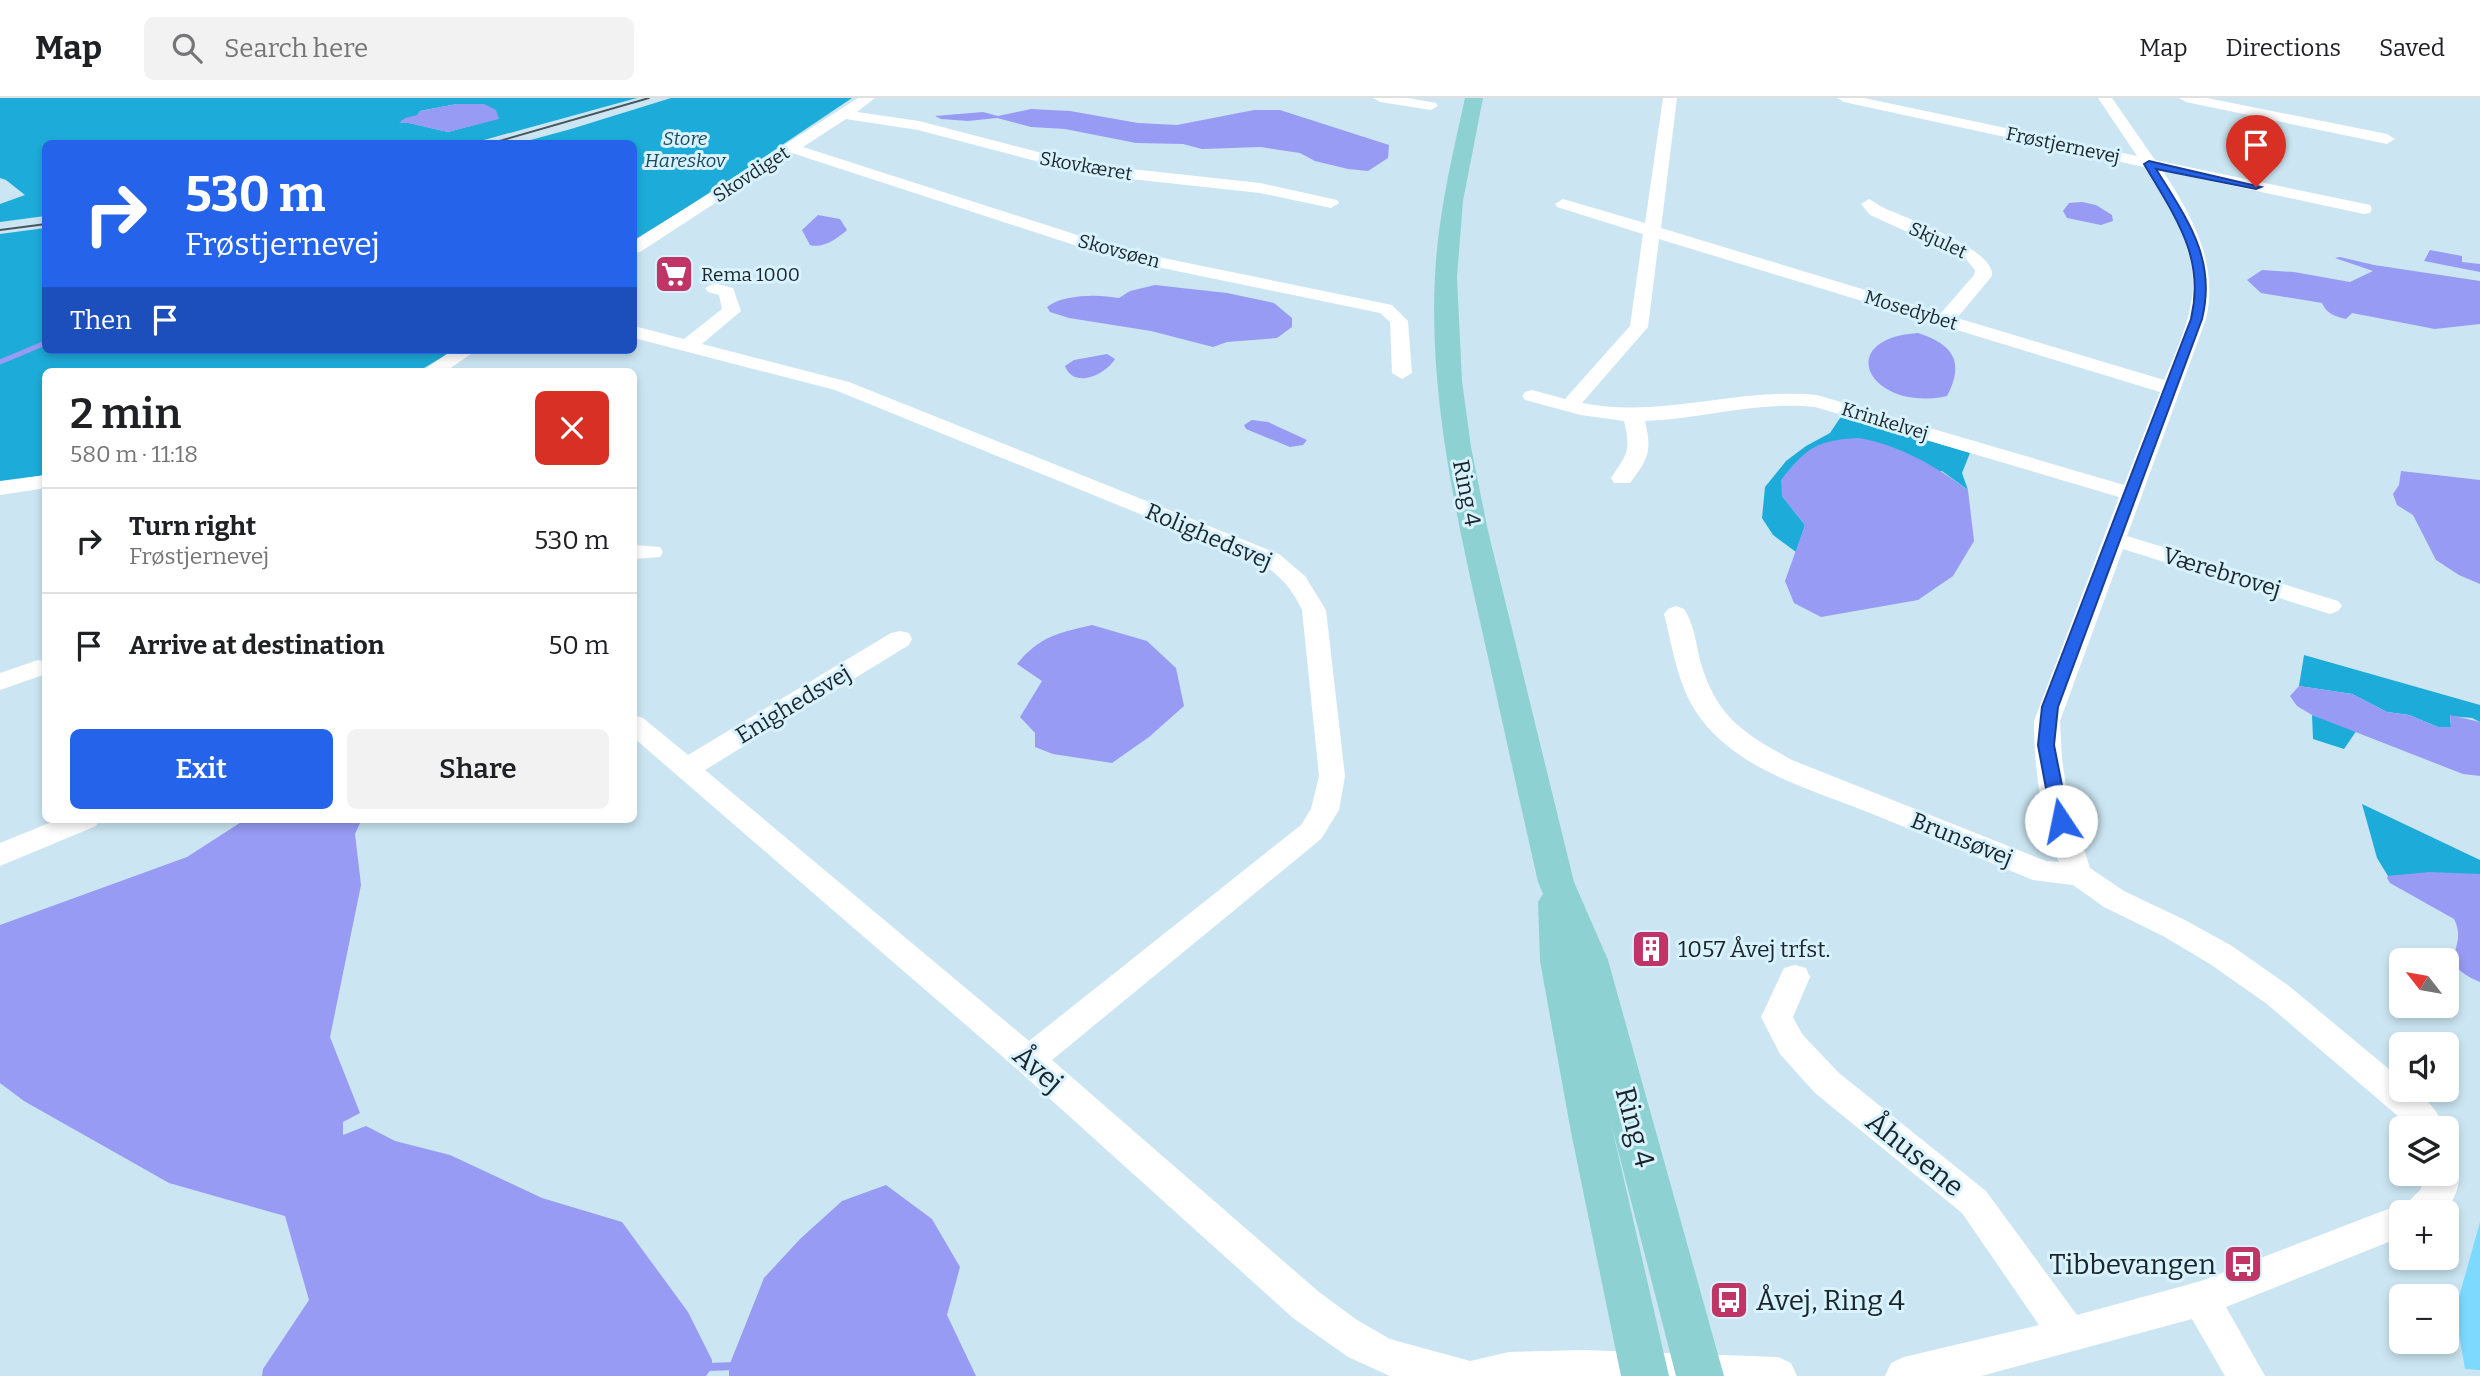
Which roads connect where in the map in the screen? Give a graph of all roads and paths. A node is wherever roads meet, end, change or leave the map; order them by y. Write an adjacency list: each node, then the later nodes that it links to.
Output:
1 (867, 98): 9 (street, Skovdiget)
2 (1380, 98): 8 (street)
3 (1474, 98): 45 (main road, Ring 4)
4 (1670, 98): 17 (street)
5 (1844, 98): 12 (street, Frøstjernevej)
6 (2105, 98): 12 (street)
7 (2186, 98): 10 (street)
8 (1431, 106)
9 (844, 114): 11 (street, Skovdiget); 13 (street, Skovkæret)
10 (2387, 139)
11 (791, 148): 18 (street, Skovdiget); 25 (street, Skovsøen)
12 (2149, 164): 16 (street, Frøstjernevej); 26 (street)
13 (1331, 203)
14 (1563, 204): 17 (street)
15 (1869, 204): 20 (street, Skjulet)
16 (2364, 209)
17 (1654, 232): 20 (street, Mosedybet); 28 (street)
18 (637, 246)
19 (714, 288): 22 (street)
20 (1945, 320): 26 (street, Mosedybet)
21 (637, 333): 22 (street, Rolighedsvej)
22 (687, 346): 47 (street, Rolighedsvej)
23 (460, 354): 24 (street)
24 (437, 368)
25 (1402, 373)
26 (2169, 388): 33 (street)
27 (1532, 396): 28 (street, Krinkelvej)
28 (1569, 406): 29 (street, Krinkelvej)
29 (1633, 415): 30 (street); 33 (street, Krinkelvej)
30 (1622, 478)
31 (42, 482): 32 (street)
32 (0, 488)
33 (2131, 494): 34 (street)
34 (2114, 539): 35 (street, Værebrovej); 44 (street)
35 (2330, 606)
36 (1676, 614): 44 (street, Brunsøvej)
37 (900, 639): 41 (street, Enighedsvej)
38 (37, 668): 39 (street)
39 (0, 682)
40 (637, 727): 41 (street, Åvej)
41 (686, 769): 47 (street, Åvej)
42 (76, 823): 43 (street)
43 (0, 855)
44 (2079, 875): 48 (street, Brunsøvej)
45 (1556, 882): 55 (main road, Ring 4); 56 (main road, Ring 4)
46 (1795, 977): 53 (street, Åhusene)
47 (1029, 1060): 54 (street, Åvej)
48 (2418, 1116)
49 (2442, 1186): 50 (street)
50 (2430, 1200)
51 (2389, 1224): 52 (street)
52 (2201, 1299): 53 (street); 61 (street)
53 (2069, 1336): 60 (street)
54 (1373, 1366): 57 (street, Åvej)
55 (1645, 1373): 56 (street); 58 (street)
56 (1700, 1374): 59 (street)
57 (1461, 1376)
58 (1480, 1376)
59 (1778, 1376)
60 (1904, 1376)
61 (2246, 1376)

